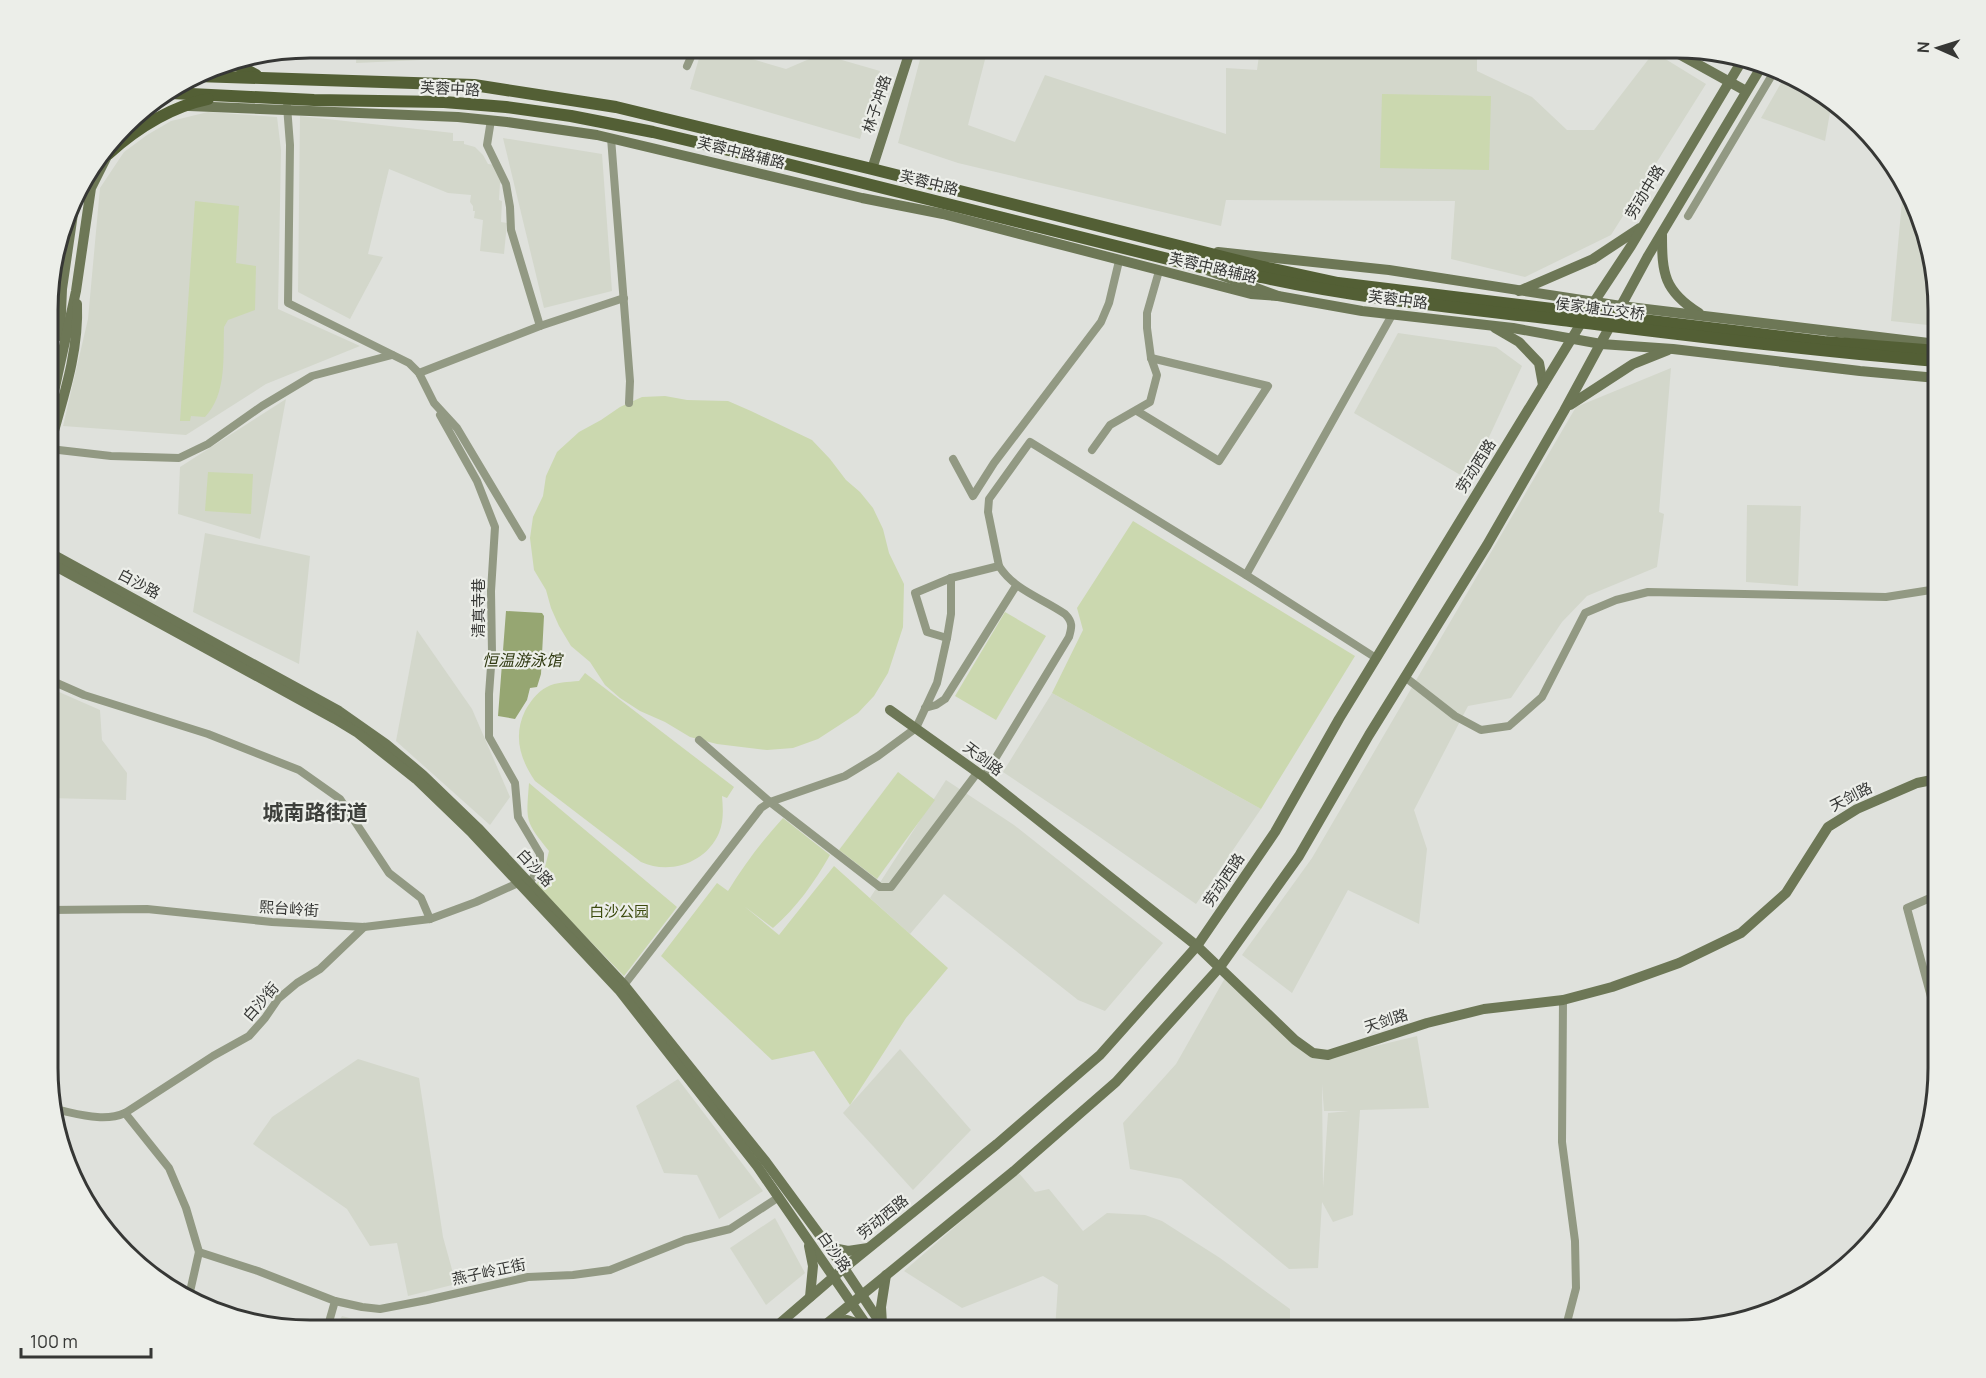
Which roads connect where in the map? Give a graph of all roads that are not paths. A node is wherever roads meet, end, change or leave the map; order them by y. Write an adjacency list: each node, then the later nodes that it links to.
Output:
1 (691, 58): 4 (street)
2 (908, 58): 20 (street, 林子冲路)
3 (1688, 59): 11 (street)
4 (687, 66)
5 (1739, 66): 11 (street, 劳动中路)
6 (241, 68): 10 (main road)
7 (1758, 73): 12 (street)
8 (217, 77): 10 (main road, 芙蓉中路)
9 (1771, 77): 22 (street)
10 (272, 79): 20 (main road, 芙蓉中路)
11 (1730, 81): 12 (street); 23 (street, 劳动中路)
12 (1746, 91): 24 (street)
13 (182, 94): 14 (main road, 芙蓉中路)
14 (221, 96): 15 (main road, 芙蓉中路); 16 (main road)
15 (287, 104): 16 (street, 芙蓉中路辅路); 17 (street, 芙蓉中路辅路); 28 (main road, 芙蓉中路); 49 (street)
16 (186, 106): 19 (main road)
17 (491, 120): 18 (street, 芙蓉中路辅路); 41 (street)
18 (611, 138): 27 (street, 芙蓉中路辅路); 35 (street)
19 (123, 142)
20 (872, 169): 26 (main road, 芙蓉中路)
21 (93, 183): 32 (street)
22 (1688, 216)
23 (1643, 226): 33 (street); 36 (street, 劳动中路)
24 (1662, 233): 37 (street); 40 (street)
25 (70, 237): 31 (street)
26 (1192, 249): 30 (main road); 33 (street, 芙蓉中路)
27 (1119, 261): 29 (street, 芙蓉中路辅路); 63 (street)
28 (1200, 267): 30 (main road); 34 (street, 芙蓉中路)
29 (1160, 271): 34 (street, 芙蓉中路辅路); 50 (street)
30 (1262, 272): 48 (main road, 侯家塘立交桥, bridge); 51 (main road, 侯家塘立交桥, bridge)
31 (62, 289): 38 (street); 44 (street)
32 (76, 291): 52 (street); 60 (street)
33 (1518, 291): 36 (street, 芙蓉中路)
34 (1278, 296): 39 (street, 芙蓉中路)
35 (624, 298): 41 (street); 57 (street)
36 (1594, 302): 37 (street, 芙蓉中路); 43 (street, 劳动中路)
37 (1620, 306): 40 (street); 46 (street)
38 (58, 307)
39 (1392, 315): 42 (street, 芙蓉中路); 68 (street)
40 (1701, 315): 45 (street)
41 (540, 326): 53 (street)
42 (1492, 326): 43 (street, 芙蓉中路); 55 (street)
43 (1571, 340): 46 (street, 芙蓉中路); 55 (street, 劳动西路)
44 (58, 343)
45 (1928, 343)
46 (1601, 344): 47 (street, 芙蓉中路); 58 (street)
47 (1673, 349): 54 (street, 芙蓉中路); 58 (street)
48 (1928, 350)
49 (392, 355): 53 (street); 61 (street)
50 (1151, 358): 59 (street); 59 (street)
51 (1928, 360)
52 (58, 373)
53 (419, 373): 56 (street)
54 (1928, 377)
55 (1543, 385): 73 (street, 劳动西路)
56 (434, 403): 64 (street); 83 (street, 清真寺巷)
57 (629, 403)
58 (1567, 407): 74 (street)
59 (1137, 411): 62 (street)
60 (58, 415)
61 (58, 450)
62 (1092, 450)
63 (953, 459)
64 (522, 537)
65 (58, 557): 83 (street, 白沙路)
66 (999, 566): 68 (street); 69 (street); 70 (street)
67 (58, 569): 83 (street, 白沙路)
68 (1246, 575): 73 (street)
69 (951, 578): 72 (street); 72 (street)
70 (1016, 586): 76 (street); 80 (street)
71 (1928, 590): 74 (street)
72 (948, 638): 76 (street)
73 (1376, 658): 88 (street, 劳动西路)
74 (1405, 676): 89 (street)
75 (58, 684): 86 (street)
76 (925, 708): 78 (street)
77 (890, 710): 78 (street, 天剑路)
78 (916, 728): 80 (street, 天剑路); 82 (street)
79 (699, 740): 82 (street)
80 (980, 775): 82 (street); 88 (street, 天剑路)
81 (1928, 781): 92 (street, 天剑路)
82 (770, 802): 90 (street)
83 (524, 883): 86 (street, 熙台岭街); 90 (street, 白沙路); 95 (street, 白沙路)
84 (1928, 899): 91 (street)
85 (58, 910): 87 (street, 熙台岭街)
86 (429, 919): 87 (street, 熙台岭街)
87 (364, 927): 94 (street, 白沙街)
88 (1197, 946): 89 (street, 天剑路); 98 (street, 劳动西路)
89 (1220, 968): 92 (street, 天剑路); 101 (street)
90 (624, 985): 97 (street, 白沙路)
91 (1928, 986)
92 (1563, 1000): 114 (street)
93 (62, 1110): 94 (street)
94 (125, 1113): 99 (street)
95 (779, 1197): 96 (street, 白沙路); 106 (street, 燕子岭正街)
96 (808, 1240): 102 (street, 白沙路); 105 (street)
97 (828, 1247): 98 (street); 100 (street, 白沙路)
98 (868, 1248): 100 (street, 劳动西路)
99 (199, 1252): 103 (street); 106 (street, 燕子岭正街)
100 (844, 1268): 102 (street, 劳动西路); 104 (street, 白沙路)
101 (886, 1275): 104 (street); 113 (street)
102 (833, 1277): 105 (street, 劳动西路); 107 (street, 白沙路)
103 (191, 1289)
104 (861, 1295): 107 (street); 112 (street, 白沙路)
105 (810, 1297): 109 (street, 劳动西路)
106 (335, 1300): 108 (street)
107 (851, 1303): 110 (street); 111 (street, 白沙路)
108 (329, 1320)
109 (784, 1320)
110 (830, 1320)
111 (863, 1320)
112 (879, 1320)
113 (883, 1320)
114 (1568, 1320)

